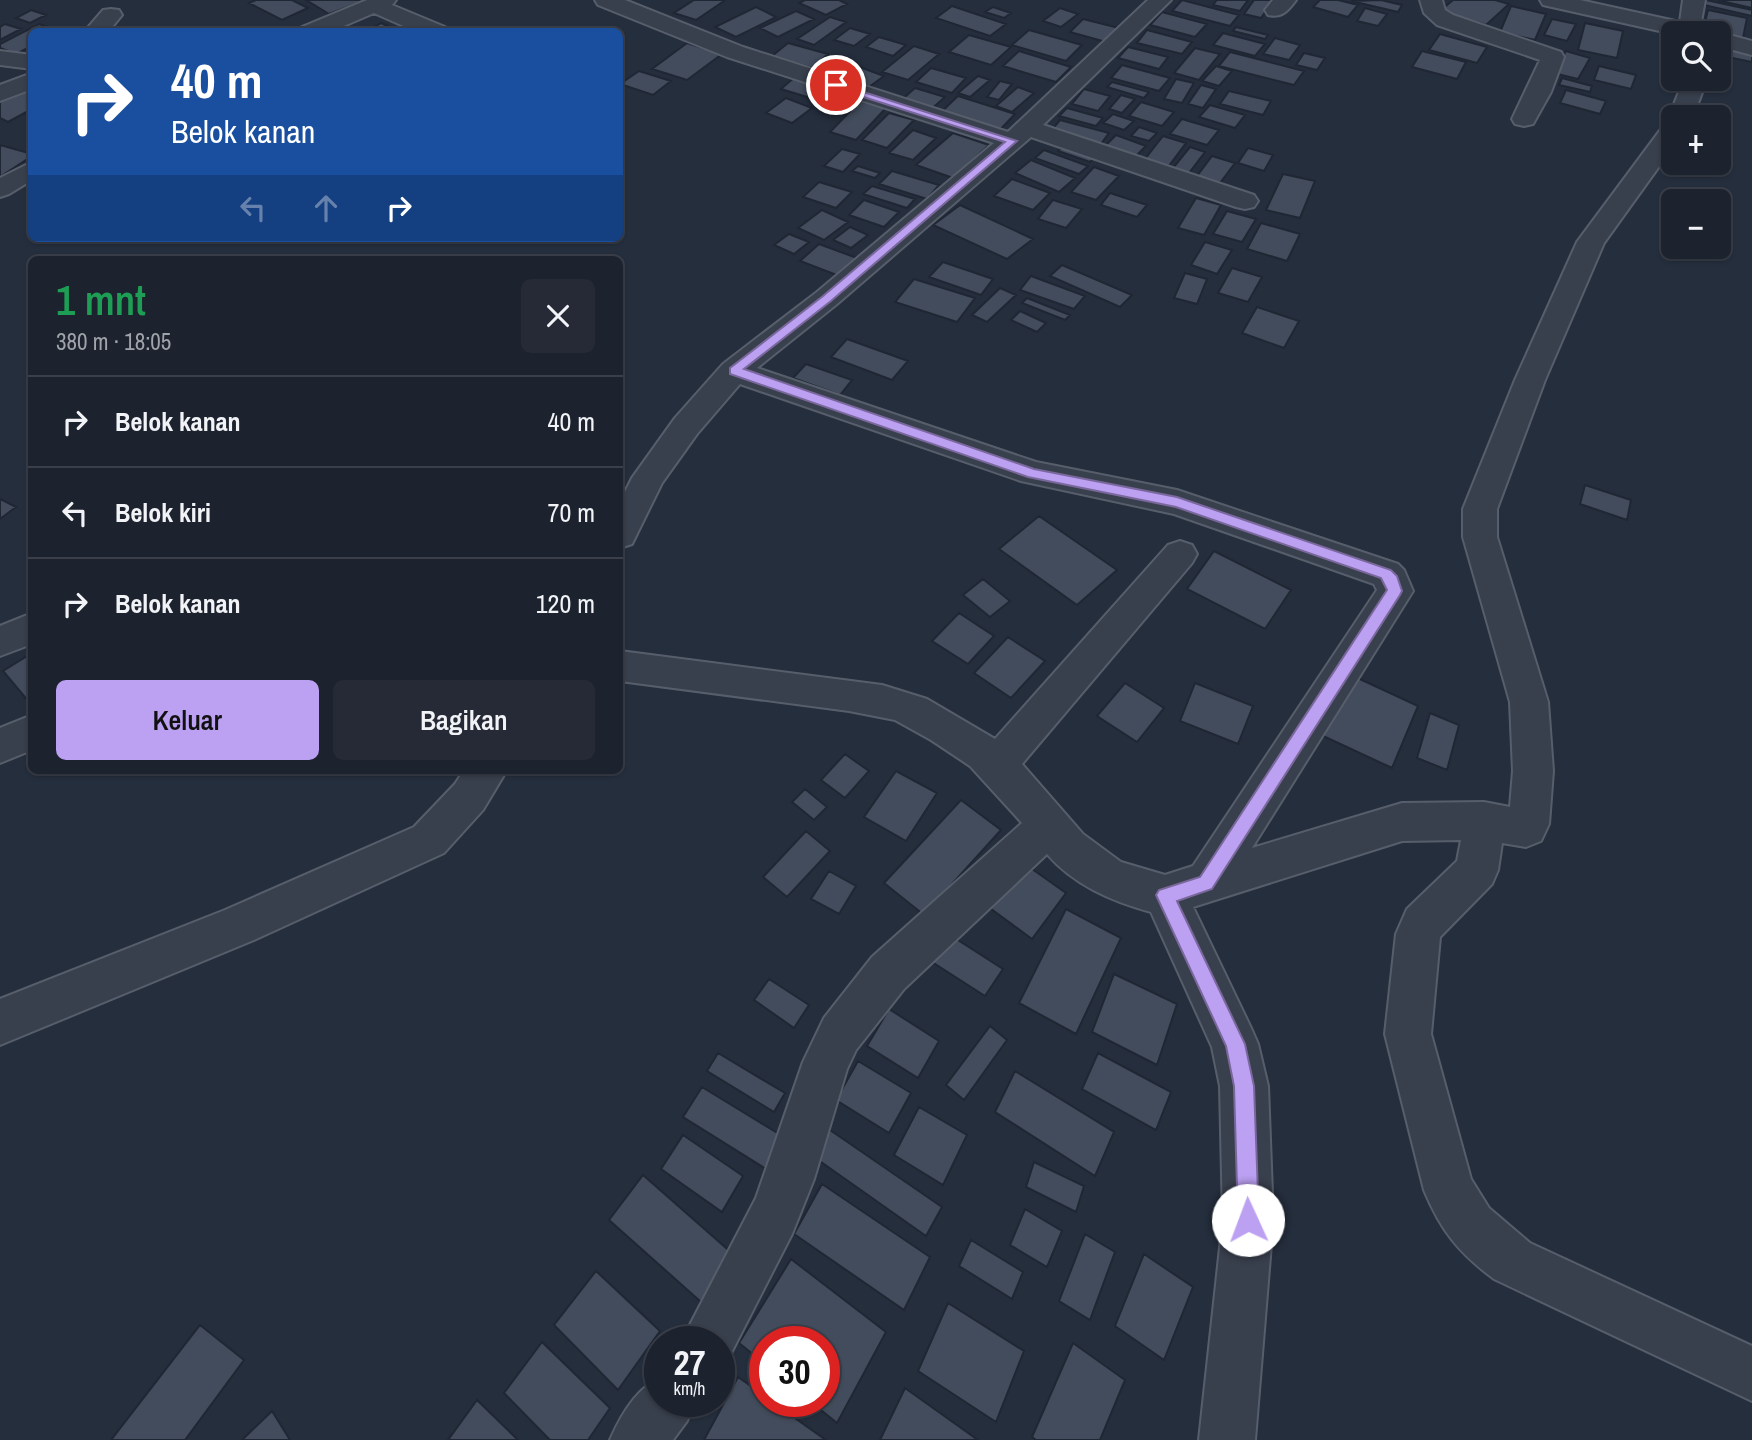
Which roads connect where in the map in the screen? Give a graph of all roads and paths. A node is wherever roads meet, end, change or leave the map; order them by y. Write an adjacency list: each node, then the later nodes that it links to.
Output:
1 (1160, 0): 21 (street)
2 (1431, 0): 20 (street)
3 (1551, 0): 7 (street)
4 (1694, 0): 9 (street)
5 (379, 2): 12 (street); 13 (street)
6 (624, 2): 21 (street)
7 (1604, 6): 10 (street)
8 (111, 15): 11 (street)
9 (1693, 21)
10 (1661, 23)
11 (99, 28)
12 (319, 28)
13 (429, 28)
14 (1731, 42): 15 (street)
15 (1752, 48)
16 (0, 58): 17 (street)
17 (28, 62)
18 (28, 82): 19 (street)
19 (0, 94)
20 (1524, 119)
21 (1019, 134): 25 (street); 26 (street)
22 (1661, 147): 34 (street)
23 (28, 171): 24 (street)
24 (0, 188)
25 (1245, 201)
26 (734, 371): 27 (street); 36 (street)
27 (623, 529)
28 (1180, 554): 32 (street)
29 (623, 666): 32 (street)
30 (28, 734): 31 (street)
31 (0, 746)
32 (997, 765): 35 (street)
33 (483, 774): 37 (street)
34 (1483, 821): 36 (street); 39 (street)
35 (1048, 827): 36 (street); 38 (street)
36 (1186, 890): 42 (street)
37 (0, 1022)
38 (716, 1326)
39 (1752, 1374)
40 (656, 1417): 41 (street)
41 (638, 1440)
42 (1227, 1440)

